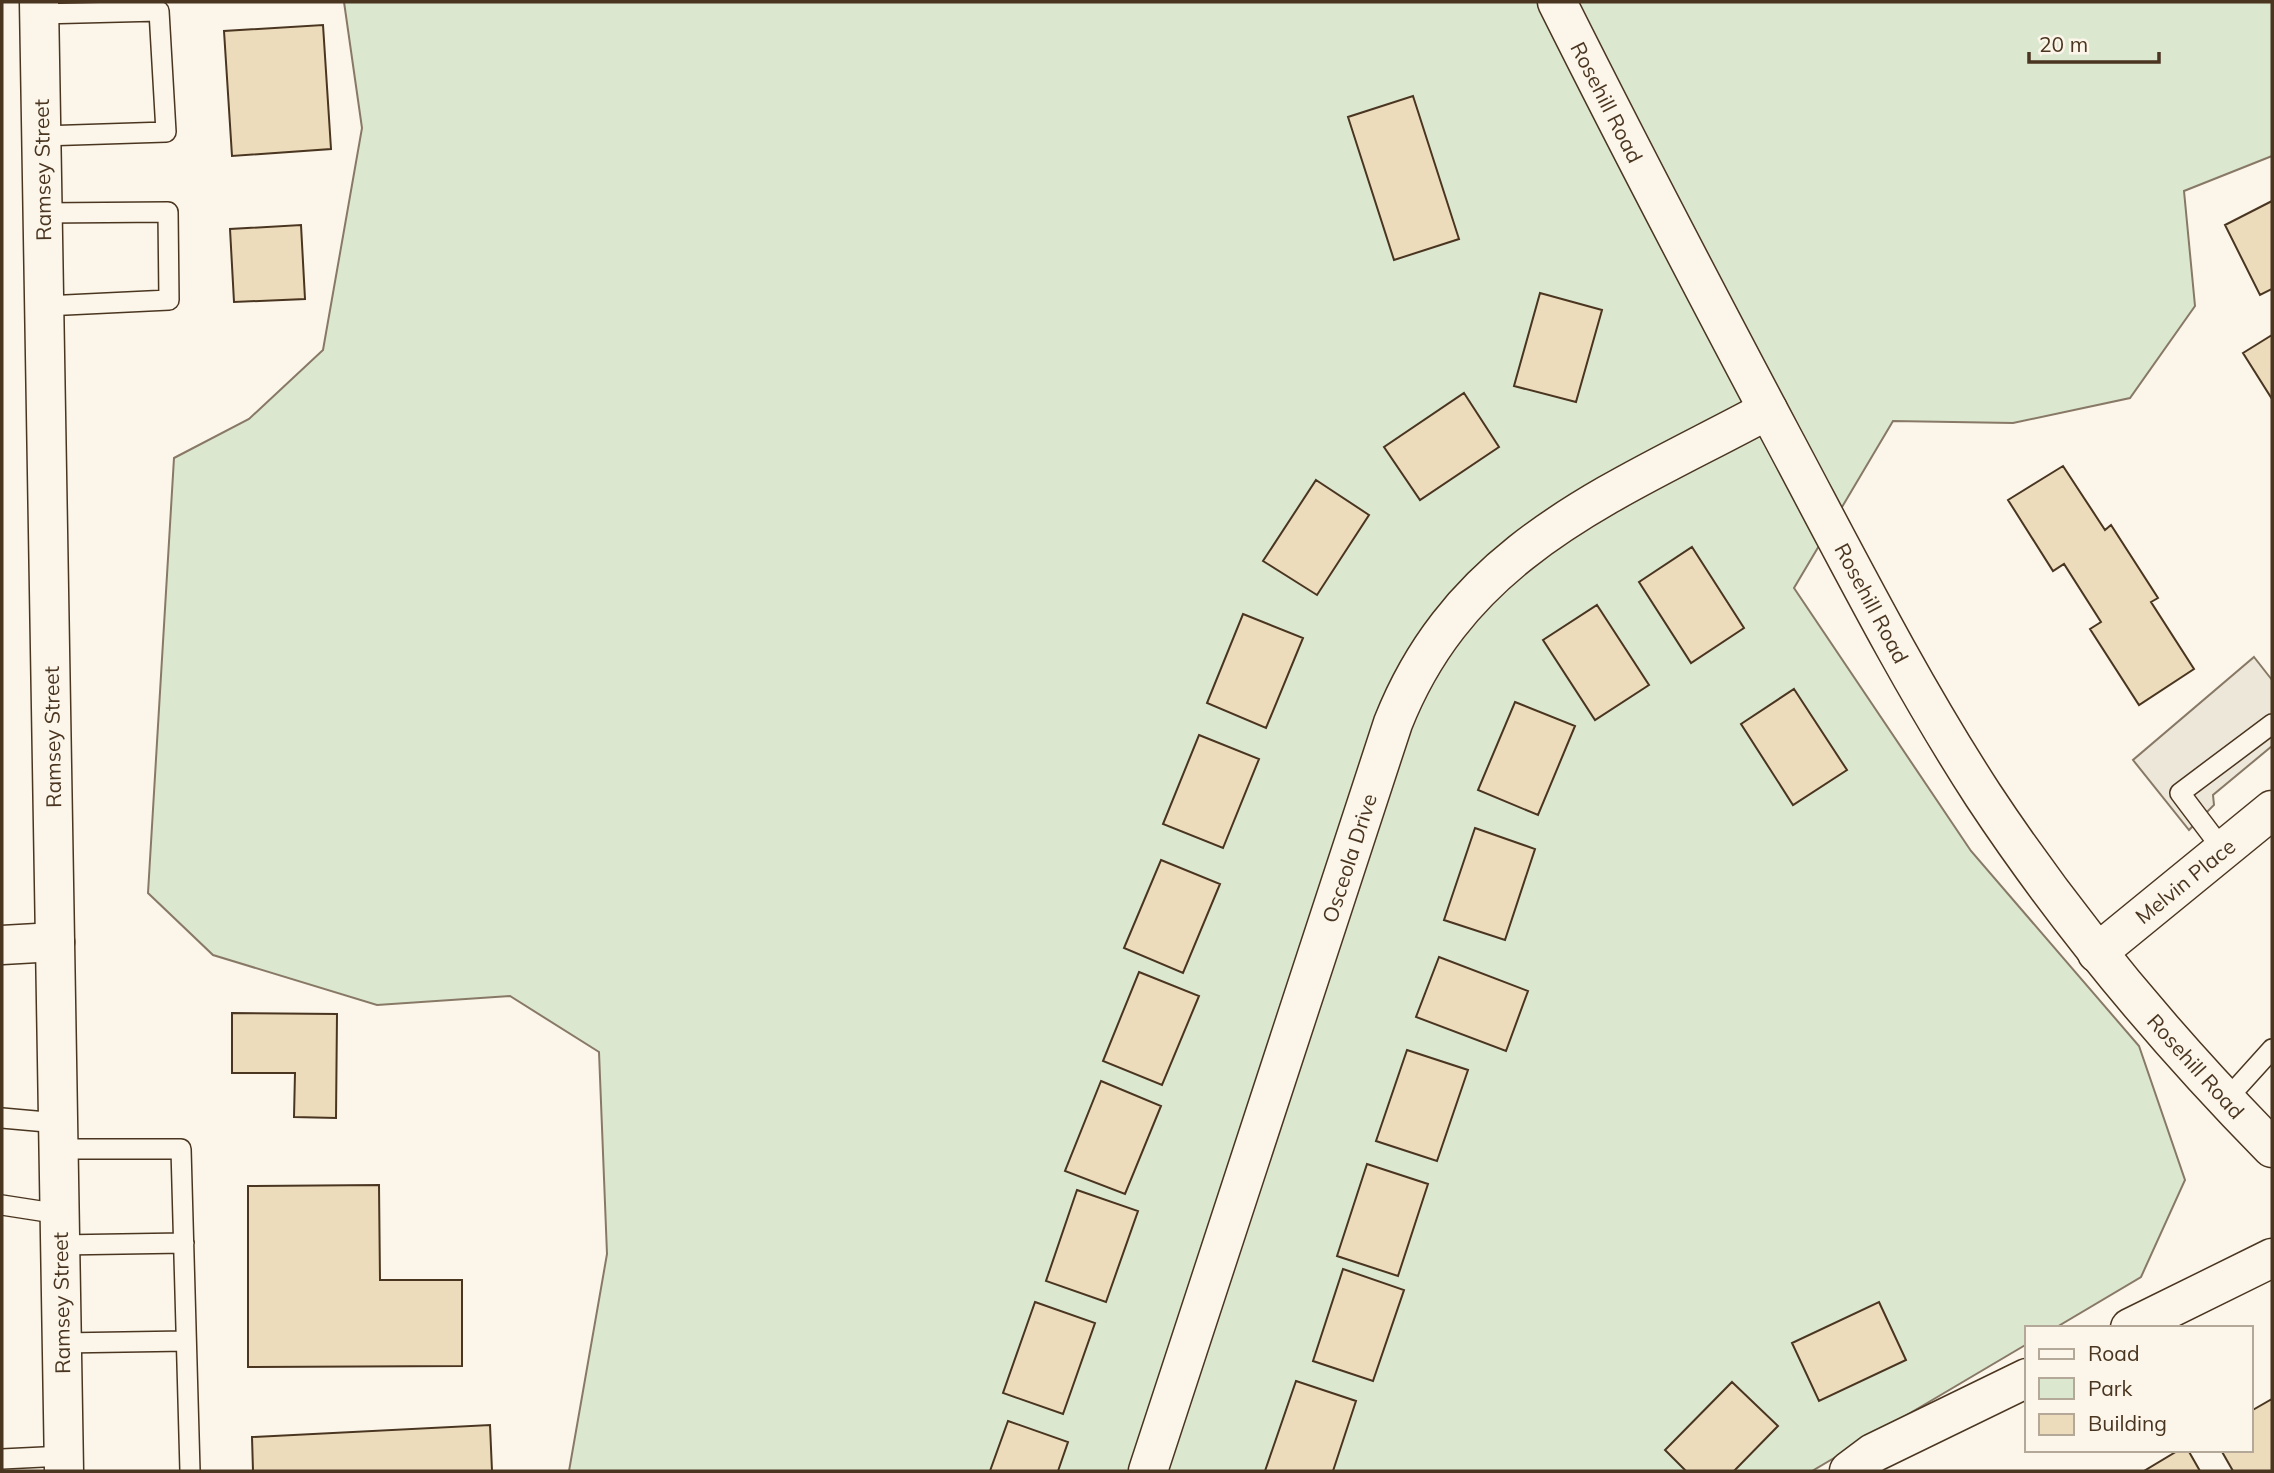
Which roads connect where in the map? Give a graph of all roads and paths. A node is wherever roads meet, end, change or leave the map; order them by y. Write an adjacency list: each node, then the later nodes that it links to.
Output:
1 (1557, 2): 6 (main road, Rosehill Road)
2 (39, 8): 3 (main road, Ramsey Street); 3 (lane)
3 (42, 136): 4 (main road, Ramsey Street)
4 (43, 213): 5 (main road, Ramsey Street); 5 (lane)
5 (45, 306): 10 (main road, Ramsey Street)
6 (1768, 410): 12 (main road, Rosehill Road); 29 (main road, Osceola Drive)
7 (2272, 724): 9 (lane)
8 (2272, 810): 9 (main road, Melvin Place)
9 (2223, 850): 12 (main road, Melvin Place)
10 (55, 942): 11 (main road); 16 (main road, Ramsey Street)
11 (2, 946)
12 (2097, 953): 14 (main road, Rosehill Road)
13 (2272, 1049): 14 (lane)
14 (2226, 1100): 17 (main road, Rosehill Road)
15 (2, 1118): 16 (lane)
16 (58, 1136): 19 (main road, Ramsey Street); 20 (lane)
17 (2272, 1148)
18 (2, 1205): 19 (lane)
19 (60, 1230): 20 (lane); 24 (main road, Ramsey Street)
20 (184, 1242): 23 (lane)
21 (2272, 1258): 22 (main road)
22 (2134, 1326)
23 (186, 1341): 24 (lane); 28 (lane)
24 (62, 1343): 27 (main road, Ramsey Street)
25 (2025, 1379): 30 (main road)
26 (2, 1459): 27 (lane)
27 (64, 1463)
28 (190, 1471)
29 (1149, 1471)
30 (1849, 1471)

